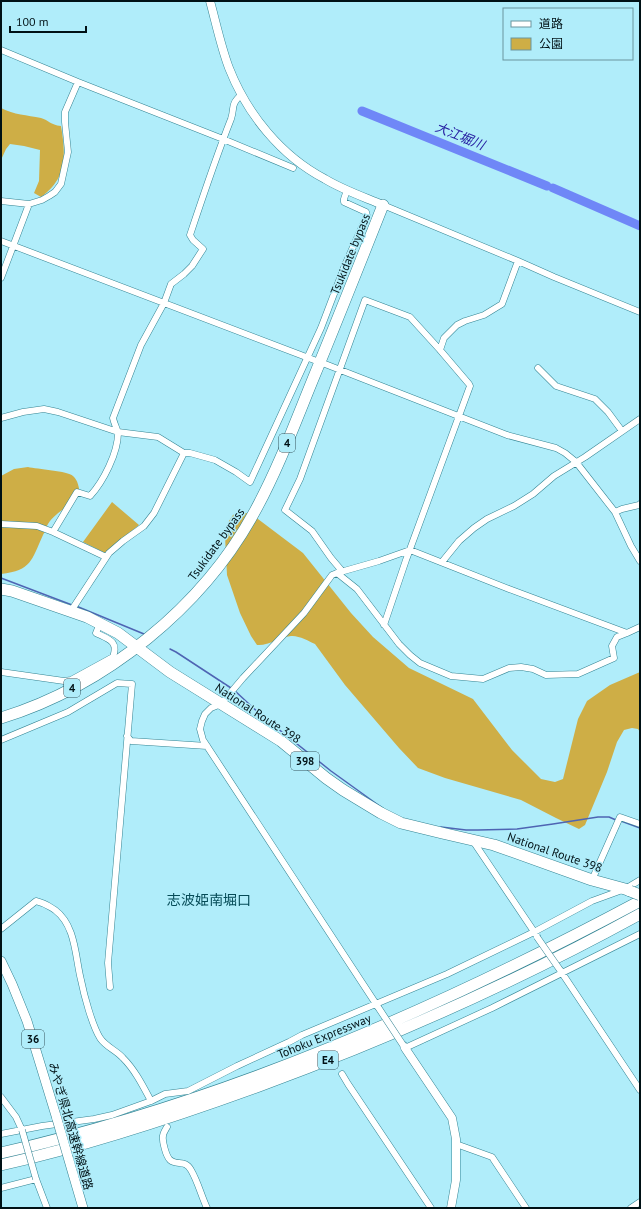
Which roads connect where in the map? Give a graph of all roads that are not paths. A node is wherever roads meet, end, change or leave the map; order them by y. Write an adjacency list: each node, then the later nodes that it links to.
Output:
1 (210, 1): 4 (street)
2 (1, 50): 3 (street)
3 (78, 82): 5 (street); 9 (street)
4 (241, 95): 5 (street); 7 (street)
5 (223, 139): 6 (street); 15 (street)
6 (293, 168)
7 (347, 190): 10 (street); 18 (street)
8 (1, 201): 9 (street)
9 (29, 204): 12 (street)
10 (383, 205): 13 (street); 45 (highway, Tsukidate bypass / 4)
11 (1, 241): 12 (street)
12 (14, 246): 14 (street); 15 (street)
13 (518, 261): 16 (street); 17 (street)
14 (1, 278)
15 (164, 303): 18 (street); 27 (street)
16 (640, 312)
17 (440, 350): 22 (street); 23 (street)
18 (307, 357): 19 (street); 28 (street)
19 (314, 360)
20 (325, 364): 22 (street)
21 (538, 368): 26 (street)
22 (340, 369): 23 (street); 38 (street)
23 (459, 415): 29 (street); 34 (street)
24 (1, 418): 27 (street)
25 (640, 419): 26 (street)
26 (622, 431): 29 (street)
27 (118, 432): 28 (street); 33 (street)
28 (184, 452): 35 (street)
29 (576, 462): 31 (street); 37 (street)
30 (640, 504): 31 (street)
31 (615, 512): 36 (street)
32 (1, 524): 33 (street)
33 (53, 532): 35 (street)
34 (410, 550): 37 (street); 38 (street); 42 (street)
35 (106, 557): 40 (street)
36 (640, 561)
37 (442, 562): 44 (street)
38 (340, 572): 42 (street); 47 (street)
39 (1, 589): 40 (highway, National Route 398 / 398)
40 (74, 607): 41 (highway, National Route 398 / 398)
41 (100, 623): 45 (highway, National Route 398 / 398); 46 (street)
42 (384, 625): 44 (street)
43 (640, 627): 44 (street)
44 (627, 633)
45 (137, 647): 47 (highway, National Route 398 / 398); 48 (highway, Tsukidate bypass / 4)
46 (1, 672)
47 (221, 704): 51 (street); 53 (highway, National Route 398 / 398)
48 (1, 718)
49 (127, 736): 50 (street); 51 (street); 65 (street)
50 (1, 740)
51 (207, 746): 66 (street)
52 (640, 824): 54 (street)
53 (473, 841): 54 (highway, National Route 398 / 398); 61 (street)
54 (592, 880): 56 (highway, National Route 398 / 398)
55 (640, 880): 56 (street)
56 (634, 892): 59 (highway); 61 (street)
57 (640, 901): 59 (highway, Tohoku Expressway / E4)
58 (640, 916): 77 (highway, Tohoku Expressway / E4)
59 (594, 925): 76 (highway, Tohoku Expressway / E4)
60 (1, 929): 71 (street)
61 (536, 934): 64 (street, bridge); 66 (street)
62 (640, 934): 64 (street)
63 (1, 961): 82 (main road, みやぎ県北高速幹線道路 / 36, bridge)
64 (561, 972): 67 (street); 69 (street)
65 (110, 987)
66 (377, 1005): 67 (street, bridge); 71 (street)
67 (404, 1046): 75 (street)
68 (342, 1074): 84 (street)
69 (640, 1090)
70 (1, 1097): 73 (street)
71 (151, 1102): 73 (street)
72 (167, 1127): 83 (street)
73 (22, 1130): 74 (street); 78 (street, bridge)
74 (1, 1134)
75 (456, 1144): 85 (street); 86 (street)
76 (1, 1153)
77 (1, 1165)
78 (36, 1179): 79 (street); 81 (street)
79 (1, 1188)
80 (640, 1202): 87 (street)
81 (47, 1208)
82 (83, 1208)
83 (207, 1208)
84 (431, 1208)
85 (451, 1208)
86 (526, 1208)
87 (631, 1208)

